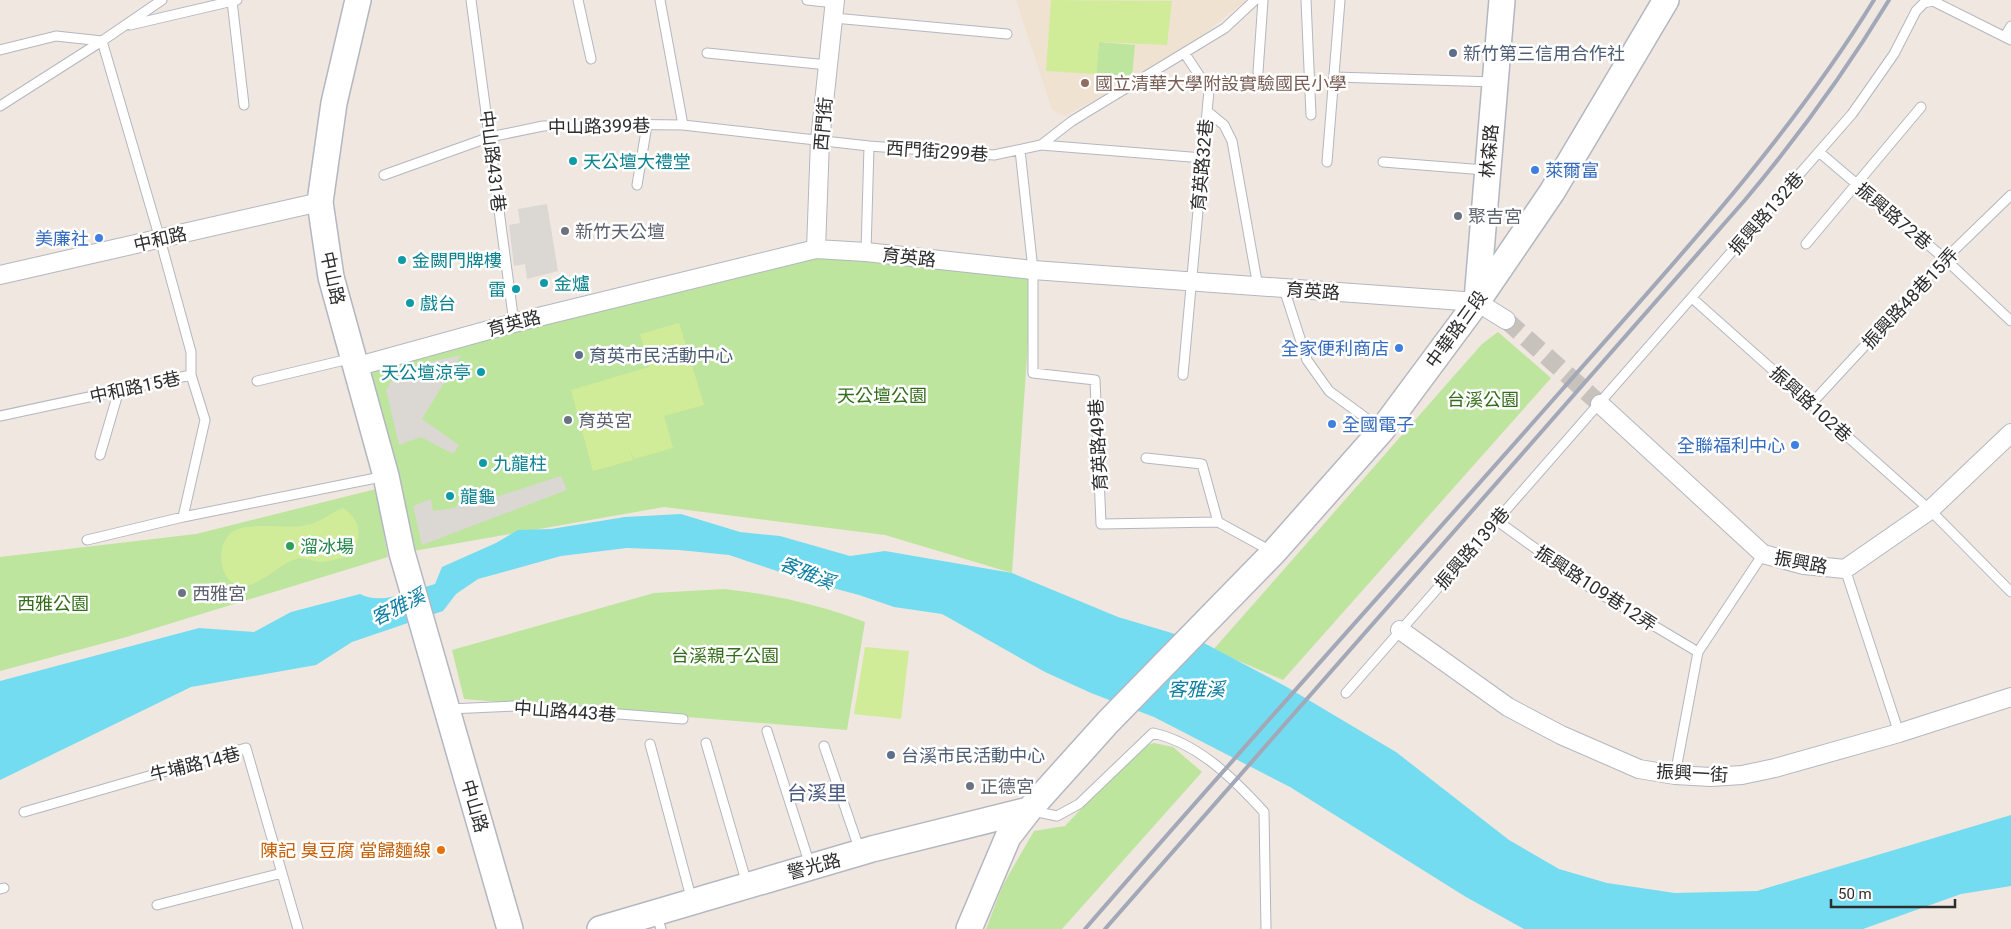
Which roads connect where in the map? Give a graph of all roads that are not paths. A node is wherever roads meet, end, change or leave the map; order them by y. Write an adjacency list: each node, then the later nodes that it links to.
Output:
1 (162, 0): 16 (lane)
2 (234, 0): 16 (lane); 28 (lane)
3 (358, 0): 49 (street, 中山路)
4 (471, 0): 35 (lane, 中山路431巷)
5 (578, 0): 23 (lane)
6 (660, 0): 34 (lane)
7 (807, 0): 14 (lane)
8 (1255, 0): 22 (lane)
9 (1263, 0): 25 (lane)
10 (1306, 0): 32 (lane)
11 (1340, 0): 26 (lane)
12 (1502, 0): 27 (street, 林森路)
13 (1666, 0): 52 (street, 中華路三段)
14 (835, 7): 17 (lane); 24 (street, 西門街)
15 (2011, 26): 18 (lane)
16 (123, 27): 19 (lane)
17 (1007, 34)
18 (2008, 38): 40 (lane, 振興路132巷)
19 (102, 41): 20 (lane); 29 (lane); 51 (lane, 中和路15巷)
20 (0, 50)
21 (707, 53): 24 (lane)
22 (1185, 54): 31 (lane, 育英路32巷); 37 (lane)
23 (591, 59)
24 (828, 66): 36 (street, 西門街)
25 (1258, 72)
26 (1335, 77): 27 (lane); 42 (lane)
27 (1495, 82): 44 (street, 林森路)
28 (244, 105)
29 (0, 106)
30 (1922, 107): 46 (lane)
31 (1207, 110): 41 (lane, 育英路32巷); 60 (lane)
32 (1310, 115)
33 (648, 125): 34 (lane, 中山路399巷); 35 (lane, 中山路399巷); 47 (lane)
34 (683, 125): 36 (lane, 中山路399巷)
35 (490, 137): 45 (lane, 中山路399巷); 66 (lane, 中山路431巷)
36 (820, 140): 38 (lane, 西門街299巷); 54 (street, 西門街)
37 (1041, 145): 39 (lane, 西門街299巷); 41 (lane, 西門街299巷)
38 (869, 146): 39 (lane, 西門街299巷); 55 (lane)
39 (1020, 150): 57 (lane)
40 (1820, 152): 46 (lane, 振興路72巷); 62 (lane, 振興路132巷)
41 (1203, 158): 59 (lane, 育英路32巷)
42 (1327, 162)
43 (1383, 162): 44 (lane)
44 (1488, 171): 50 (street, 林森路)
45 (384, 175)
46 (1856, 184): 53 (lane); 56 (lane, 振興路72巷)
47 (637, 185)
48 (2011, 194): 56 (lane, 振興路48巷15弄)
49 (320, 202): 51 (street, 中和路); 67 (street, 中山路)
50 (1482, 236): 52 (street); 63 (street, 林森路)
51 (160, 239): 58 (street, 中和路); 68 (lane, 中和路15巷)
52 (1519, 240): 63 (street, 中華路三段)
53 (1806, 244)
54 (816, 249): 55 (street, 育英路); 66 (street, 育英路)
55 (866, 252): 57 (street, 育英路)
56 (1945, 260): 65 (lane, 振興路72巷); 73 (lane, 振興路48巷15弄)
57 (1033, 270): 59 (street, 育英路); 83 (lane, 育英路49巷)
58 (0, 275)
59 (1191, 282): 60 (street, 育英路); 69 (lane, 育英路32巷)
60 (1258, 287): 61 (street, 育英路)
61 (1284, 289): 63 (street, 育英路); 75 (lane)
62 (1692, 298): 72 (lane, 振興路132巷); 73 (lane, 振興路102巷)
63 (1476, 302): 64 (street); 75 (street, 中華路三段)
64 (1506, 320)
65 (2011, 321)
66 (514, 323): 67 (street, 育英路)
67 (354, 363): 70 (lane); 79 (street, 中山路)
68 (191, 375): 71 (lane, 中和路15巷); 81 (lane)
69 (1183, 375)
70 (257, 381)
71 (119, 390): 74 (lane, 中和路15巷); 77 (lane)
72 (1600, 404): 82 (lane, 振興路139巷); 86 (street, 振興路)
73 (1811, 404): 80 (lane, 振興路102巷)
74 (0, 416)
75 (1382, 430): 85 (street, 中華路三段)
76 (2011, 433): 80 (street, 振興路)
77 (100, 455)
78 (1146, 458): 83 (lane)
79 (386, 476): 81 (lane); 93 (street, 中山路)
80 (1930, 510): 87 (street, 振興路); 88 (lane, 振興路102巷)
81 (183, 518): 84 (lane)
82 (1496, 520): 89 (lane, 振興路139巷); 90 (lane, 振興路109巷12弄)
83 (1218, 522): 85 (lane)
84 (87, 540)
85 (1274, 552): 101 (street, 中華路三段)
86 (1763, 554): 87 (street, 振興路); 90 (lane)
87 (1845, 569): 96 (lane)
88 (2011, 592)
89 (1400, 630): 91 (lane, 振興路139巷); 100 (street, 振興一街)
90 (1698, 652): 100 (lane)
91 (1346, 693)
92 (2011, 697): 96 (street, 振興一街)
93 (446, 710): 94 (lane, 中山路443巷); 111 (street, 中山路)
94 (683, 719)
95 (767, 731): 104 (lane)
96 (1898, 733): 100 (street, 振興一街)
97 (706, 743): 106 (lane)
98 (650, 744): 107 (lane)
99 (824, 746): 103 (lane)
100 (1675, 775)
101 (1029, 810): 103 (street, 警光路); 113 (street); 114 (lane)
102 (24, 812): 105 (lane, 牛埔路14巷)
103 (861, 853): 104 (street, 警光路)
104 (811, 867): 106 (street, 警光路)
105 (282, 873): 108 (lane); 110 (lane, 牛埔路14巷)
106 (747, 885): 107 (street, 警光路)
107 (692, 902): 109 (street, 警光路)
108 (157, 905)
109 (658, 921): 112 (street, 警光路)
110 (298, 929)
111 (510, 929)
112 (600, 929)
113 (969, 929)
114 (1266, 929)

